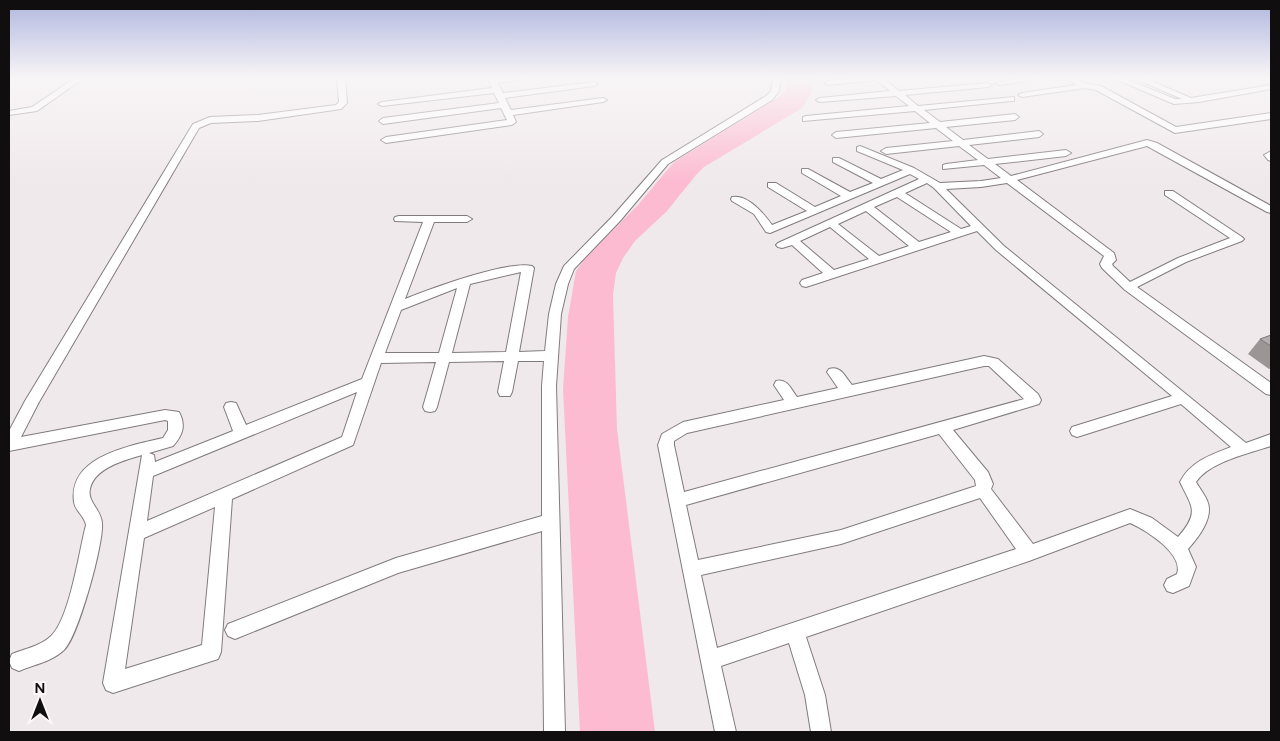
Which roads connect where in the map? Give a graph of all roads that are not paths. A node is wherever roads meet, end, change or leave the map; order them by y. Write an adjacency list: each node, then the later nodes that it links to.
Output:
1 (297, 113): 71 (street)
2 (433, 113): 11 (street)
3 (508, 113): 15 (street)
4 (745, 113): 53 (street)
5 (865, 113): 10 (street)
6 (924, 113): 12 (street)
7 (1142, 113): 9 (street)
8 (1015, 117): 12 (street)
9 (1271, 117)
10 (806, 119)
11 (383, 121)
12 (938, 124): 14 (street); 16 (street)
13 (1039, 134): 16 (street)
14 (836, 135)
15 (386, 140)
16 (961, 142): 18 (street); 23 (street)
17 (860, 149): 25 (street)
18 (886, 151)
19 (1066, 153): 23 (street)
20 (1271, 154): 21 (street)
21 (1271, 158)
22 (836, 160): 28 (street)
23 (987, 162): 24 (street); 27 (street)
24 (946, 167)
25 (911, 170): 28 (street); 29 (street)
26 (805, 171): 33 (street)
27 (1011, 179): 29 (street); 36 (street); 51 (street)
28 (881, 183): 33 (street)
29 (933, 183): 31 (street); 42 (street)
30 (772, 184): 37 (street)
31 (898, 193): 35 (street); 43 (street)
32 (1170, 193): 51 (street)
33 (849, 196): 37 (street)
34 (736, 199): 37 (street)
35 (867, 207): 41 (street); 46 (street)
36 (1271, 210)
37 (815, 211)
38 (399, 219): 39 (street)
39 (430, 219): 40 (street); 52 (street)
40 (467, 219)
41 (832, 224): 44 (street); 47 (street)
42 (978, 227): 43 (street); 63 (street)
43 (960, 233): 46 (street)
44 (794, 241): 45 (street); 48 (street)
45 (782, 245)
46 (918, 246): 47 (street)
47 (878, 260): 48 (street)
48 (832, 274): 50 (street)
49 (465, 282): 52 (street); 54 (street); 55 (street)
50 (806, 283)
51 (1129, 287): 60 (street)
52 (395, 308): 56 (street)
53 (550, 356): 55 (street); 76 (street)
54 (444, 357): 55 (street); 56 (street); 66 (street)
55 (512, 357): 62 (street)
56 (376, 358): 58 (street)
57 (834, 372): 61 (street)
58 (368, 382): 69 (street); 74 (street)
59 (781, 385): 64 (street)
60 (1271, 390)
61 (848, 391): 64 (street); 67 (street)
62 (505, 392)
63 (1183, 398): 68 (street); 72 (street)
64 (793, 403): 75 (street)
65 (231, 407): 69 (street)
66 (430, 407)
67 (942, 427): 73 (street); 75 (street)
68 (1077, 431)
69 (242, 433): 77 (street)
70 (1271, 440): 72 (street)
71 (9, 445): 85 (street)
72 (1244, 450): 78 (street)
73 (982, 490): 79 (street); 80 (street)
74 (224, 495): 77 (street); 77 (street)
75 (677, 501): 80 (street)
76 (550, 521): 82 (street); 86 (street)
77 (138, 533)
78 (1178, 548): 79 (street); 81 (street)
79 (1029, 553): 83 (street)
80 (691, 569): 84 (street)
81 (1173, 585)
82 (235, 630)
83 (795, 631): 84 (street); 88 (street)
84 (710, 660): 87 (street)
85 (19, 661)
86 (555, 732)
87 (725, 732)
88 (821, 732)

